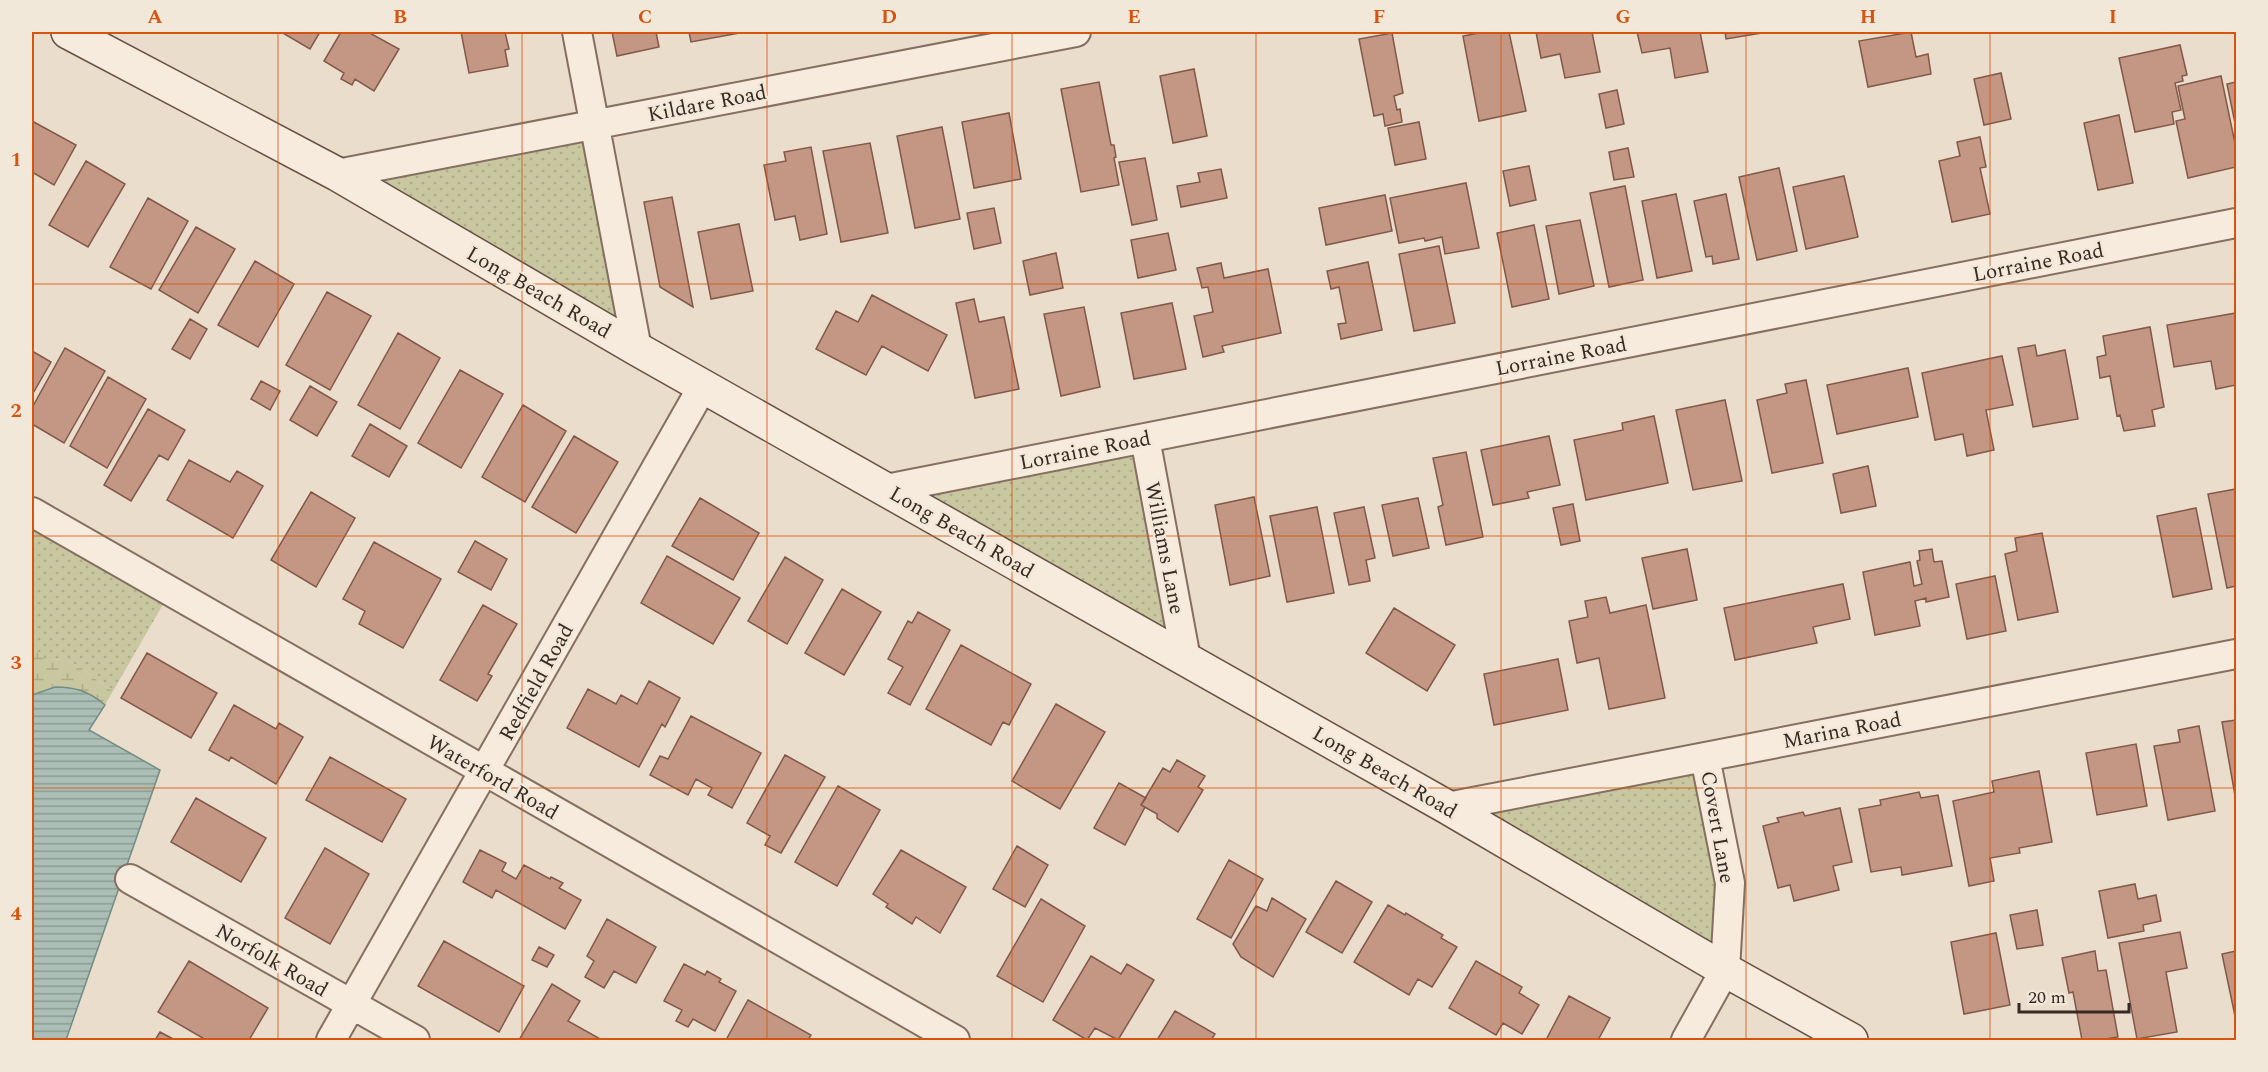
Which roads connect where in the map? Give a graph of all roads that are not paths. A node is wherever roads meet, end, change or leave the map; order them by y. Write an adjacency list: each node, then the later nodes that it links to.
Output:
1 (68, 32): 5 (main road, Long Beach Road)
2 (577, 32): 4 (street)
3 (1076, 32): 4 (street, Kildare Road)
4 (595, 124): 5 (street, Kildare Road); 7 (street)
5 (337, 174): 7 (main road, Long Beach Road)
6 (2236, 223): 9 (street, Lorraine Road)
7 (637, 349): 8 (main road, Long Beach Road)
8 (703, 386): 10 (main road, Long Beach Road); 15 (street, Redfield Road)
9 (1145, 438): 10 (street, Lorraine Road); 13 (street, Williams Lane)
10 (886, 489): 13 (main road, Long Beach Road)
11 (32, 512): 15 (street, Waterford Road)
12 (2236, 654): 14 (street, Marina Road)
13 (1186, 659): 16 (main road, Long Beach Road)
14 (1705, 757): 16 (street, Marina Road); 18 (street, Covert Lane)
15 (485, 772): 19 (street, Redfield Road); 22 (street, Waterford Road)
16 (1447, 807): 18 (main road, Long Beach Road)
17 (130, 879): 19 (street, Norfolk Road)
18 (1725, 970): 23 (street); 24 (main road, Long Beach Road)
19 (352, 1005): 20 (street, Redfield Road); 21 (street, Norfolk Road)
20 (331, 1041)
21 (414, 1041)
22 (955, 1041)
23 (1686, 1041)
24 (1851, 1041)

